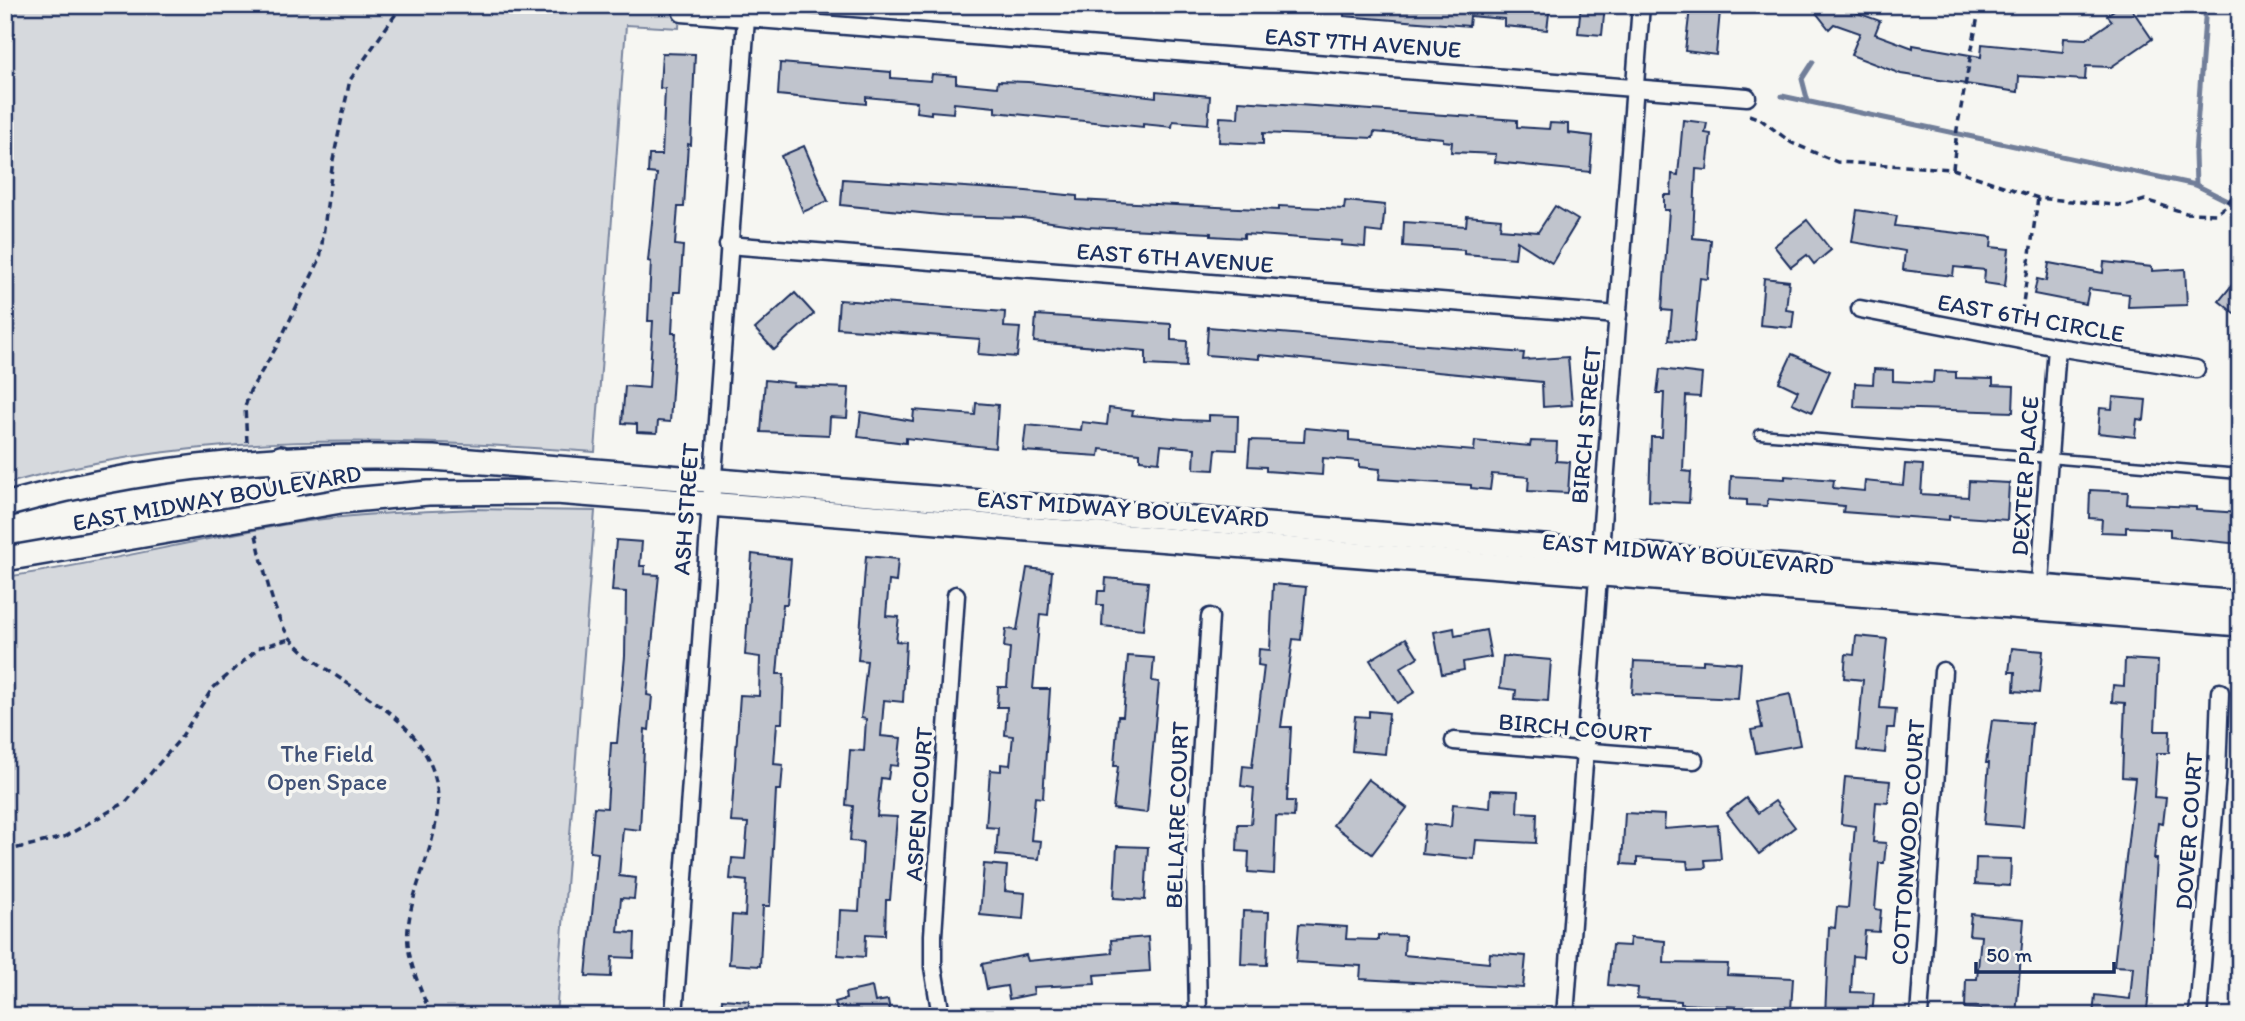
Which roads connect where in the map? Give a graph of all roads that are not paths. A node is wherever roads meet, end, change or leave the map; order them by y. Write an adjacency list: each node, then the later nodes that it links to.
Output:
1 (1641, 5): 4 (street, BIRCH STREET)
2 (746, 12): 3 (street, EAST 7TH AVENUE); 4 (street, EAST 7TH AVENUE); 6 (street, ASH STREET)
3 (679, 13)
4 (1634, 87): 5 (street, EAST 7TH AVENUE); 8 (street, BIRCH STREET)
5 (1747, 97)
6 (728, 245): 8 (street, EAST 6TH AVENUE); 15 (street, ASH STREET)
7 (1860, 309): 9 (street, EAST 6TH CIRCLE)
8 (1618, 315): 20 (street, BIRCH STREET)
9 (2057, 347): 10 (street, EAST 6TH CIRCLE); 13 (street, DEXTER PLACE)
10 (2196, 369)
11 (1760, 434): 13 (lane)
12 (281, 458): 15 (main road, EAST MIDWAY BOULEVARD); 16 (main road, EAST MIDWAY BOULEVARD); 18 (main road)
13 (2049, 458): 14 (lane); 22 (street, DEXTER PLACE)
14 (2240, 474)
15 (711, 481): 17 (street, ASH STREET); 20 (main road, EAST MIDWAY BOULEVARD)
16 (5, 505)
17 (709, 505): 18 (main road, EAST MIDWAY BOULEVARD); 20 (main road, EAST MIDWAY BOULEVARD); 31 (street, ASH STREET)
18 (286, 508): 19 (main road, EAST MIDWAY BOULEVARD)
19 (5, 559)
20 (1598, 562): 22 (main road, EAST MIDWAY BOULEVARD); 29 (street, BIRCH STREET)
21 (956, 596): 32 (street, ASPEN COURT)
22 (2038, 598): 23 (main road, EAST MIDWAY BOULEVARD); 25 (main road, EAST MIDWAY BOULEVARD)
23 (2240, 603)
24 (1210, 617): 33 (street, BELLAIRE COURT)
25 (2240, 624)
26 (1943, 671): 35 (street, COTTONWOOD COURT)
27 (2220, 692): 36 (street, DOVER COURT)
28 (1454, 741): 29 (street, BIRCH COURT)
29 (1585, 754): 30 (street, BIRCH COURT); 34 (street, BIRCH STREET)
30 (1693, 760)
31 (674, 1016)
32 (941, 1016)
33 (1198, 1016)
34 (1565, 1016)
35 (1919, 1016)
36 (2198, 1016)

